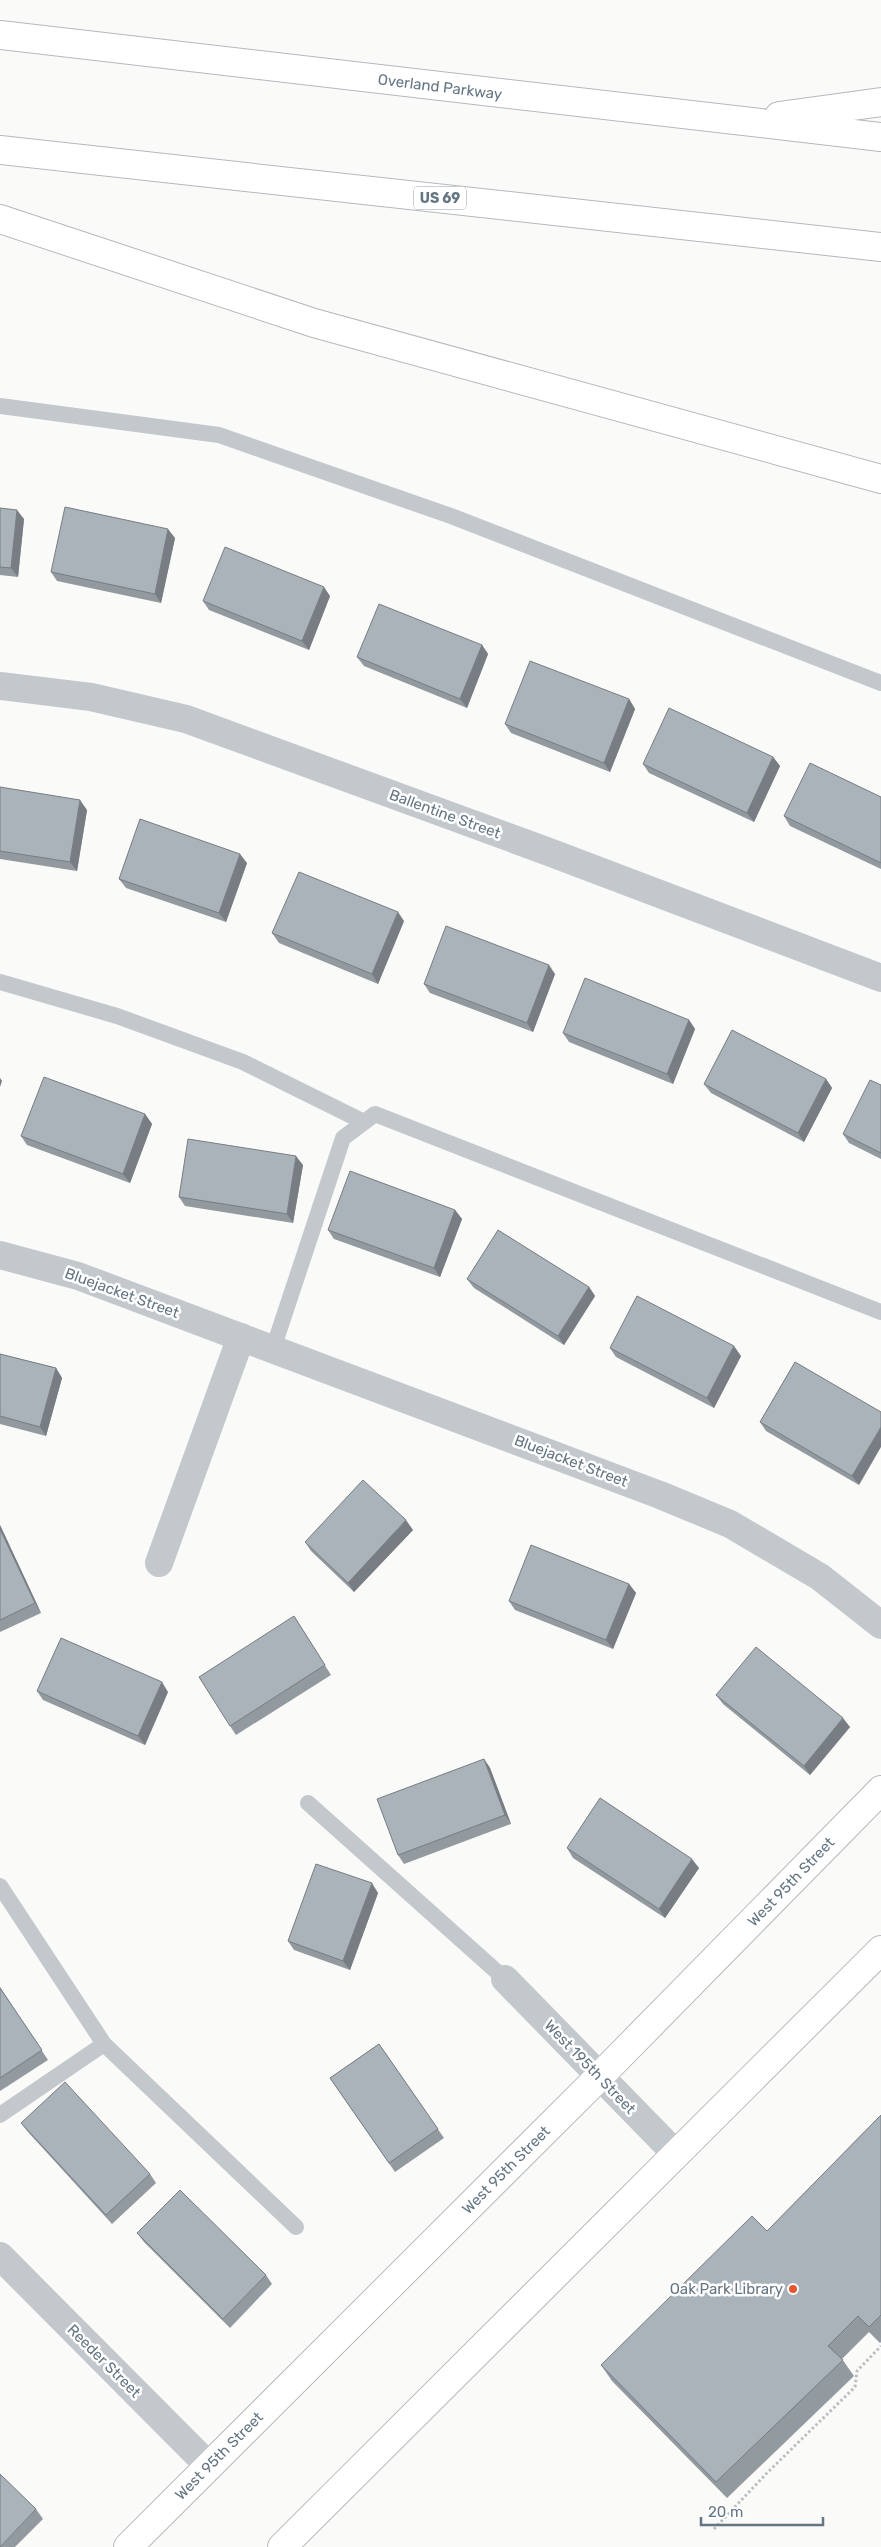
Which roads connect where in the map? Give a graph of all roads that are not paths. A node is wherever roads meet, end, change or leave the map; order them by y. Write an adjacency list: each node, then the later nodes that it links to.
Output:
1 (0, 35): 3 (main road, Overland Parkway)
2 (881, 102): 3 (main road)
3 (738, 122): 4 (main road, Overland Parkway)
4 (881, 137)
5 (0, 150): 7 (main road, US 69)
6 (0, 218): 9 (main road)
7 (881, 247)
8 (0, 406): 10 (lane)
9 (881, 480)
10 (881, 682)
11 (0, 686): 12 (street, Ballentine Street)
12 (881, 978)
13 (0, 982): 14 (lane)
14 (364, 1122): 16 (lane); 18 (lane)
15 (0, 1255): 17 (street, Bluejacket Street)
16 (881, 1312)
17 (241, 1337): 18 (street, Bluejacket Street); 19 (street)
18 (273, 1349): 20 (street, Bluejacket Street)
19 (158, 1562)
20 (881, 1625)
21 (881, 1790): 27 (main road, West 95th Street)
22 (308, 1803): 25 (lane)
23 (0, 1886): 26 (lane)
24 (881, 1950): 29 (main road)
25 (505, 1979): 27 (street, West 195th Street)
26 (104, 2044): 28 (lane); 30 (lane)
27 (600, 2076): 29 (street, West 195th Street); 32 (main road, West 95th Street)
28 (0, 2115)
29 (676, 2154): 34 (main road)
30 (296, 2227)
31 (0, 2256): 32 (street, Reeder Street)
32 (209, 2466): 33 (main road, West 95th Street)
33 (128, 2547)
34 (282, 2547)

